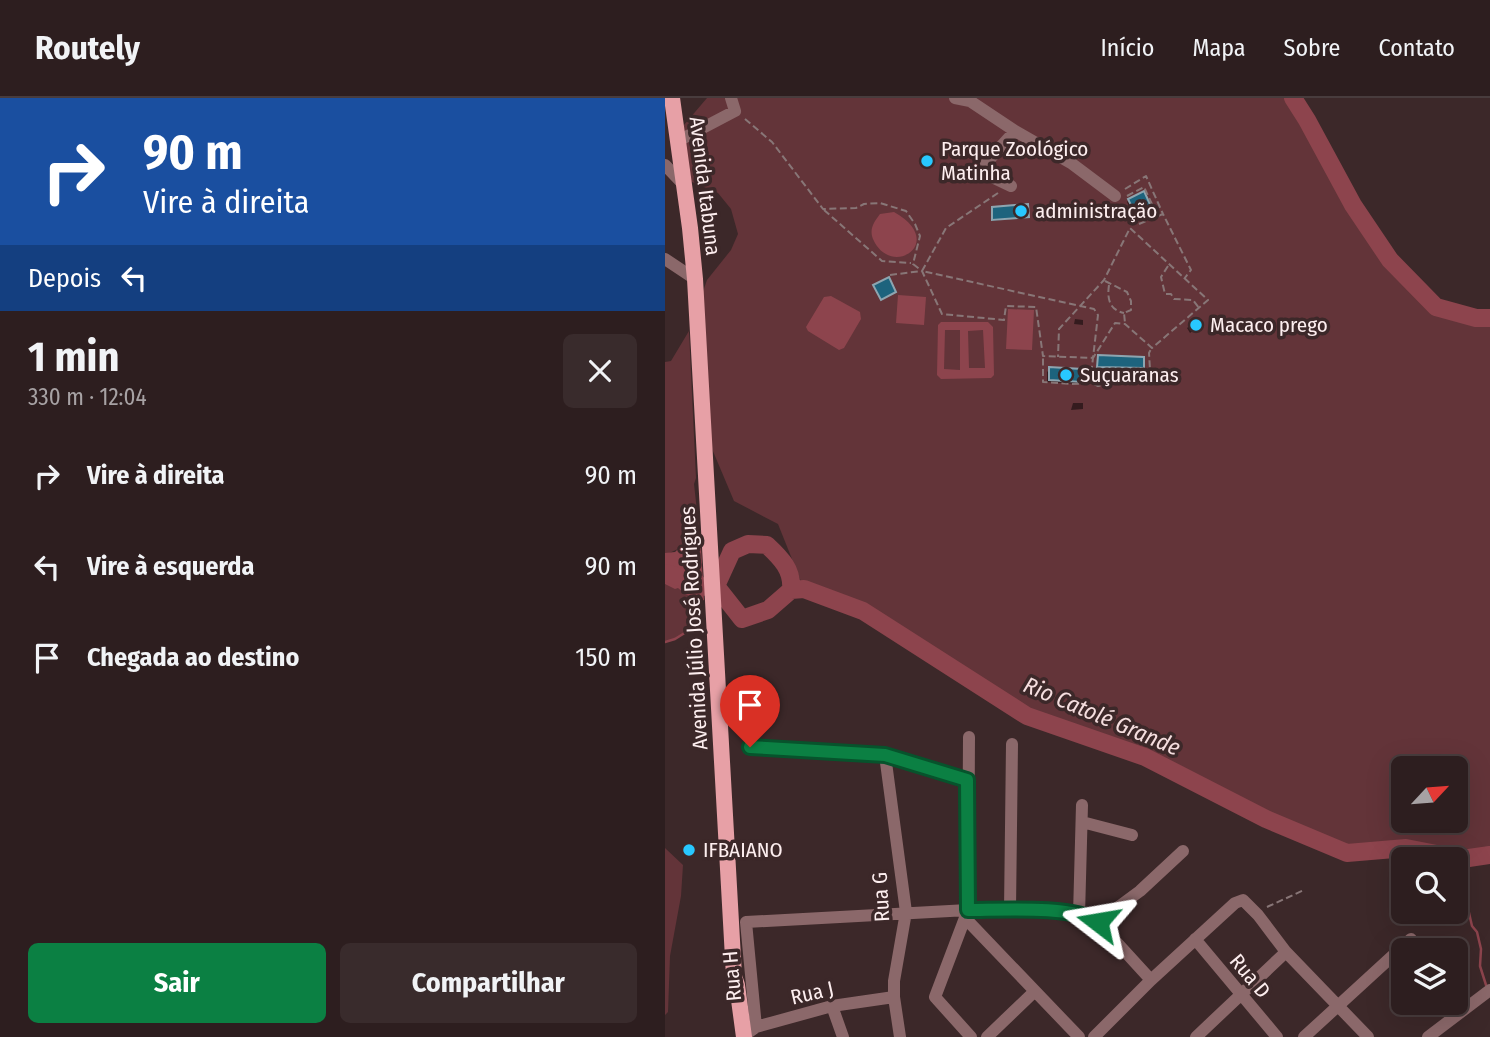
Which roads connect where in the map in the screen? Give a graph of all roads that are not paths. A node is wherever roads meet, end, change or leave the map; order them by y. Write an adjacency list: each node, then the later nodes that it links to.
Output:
1 (672, 98): 5 (main road, Avenida Itabuna)
2 (955, 98): 4 (street)
3 (733, 104): 5 (street)
4 (1015, 131): 8 (street); 9 (street)
5 (678, 141): 7 (main road, Avenida Itabuna)
6 (666, 169): 7 (street)
7 (685, 186): 11 (main road, Avenida Itabuna)
8 (1011, 186)
9 (1119, 196)
10 (665, 259): 11 (street)
11 (695, 279): 36 (main road, Avenida Júlio José Rodrigues)
12 (968, 737): 16 (street)
13 (1012, 744): 21 (street)
14 (750, 747): 15 (street)
15 (885, 755): 16 (street); 22 (street, Rua G)
16 (967, 780): 23 (street)
17 (1082, 805): 18 (street)
18 (1082, 822): 19 (street); 24 (street)
19 (1132, 835)
20 (1183, 851): 25 (street)
21 (1010, 910): 23 (street); 24 (street)
22 (906, 912): 23 (street); 33 (street, Rua G); 36 (street, Rua H)
23 (967, 914): 30 (street); 39 (street)
24 (1079, 915): 25 (street)
25 (1098, 922): 29 (street)
26 (1195, 939): 27 (street); 29 (street); 32 (street, Rua D)
27 (1286, 952): 32 (street); 35 (street)
28 (1391, 958): 35 (street)
29 (1150, 981): 42 (street)
30 (1035, 991): 40 (street); 41 (street)
31 (1488, 994): 47 (street)
32 (1241, 995): 43 (street); 44 (street, Rua D)
33 (894, 998): 34 (street, Rua J); 38 (street, Rua G)
34 (832, 1006): 36 (street, Rua J); 37 (street)
35 (1340, 1007): 45 (street); 46 (street)
36 (744, 1034)
37 (843, 1037)
38 (901, 1037)
39 (971, 1037)
40 (987, 1037)
41 (1079, 1037)
42 (1094, 1037)
43 (1196, 1037)
44 (1276, 1037)
45 (1304, 1037)
46 (1368, 1037)
47 (1428, 1037)

